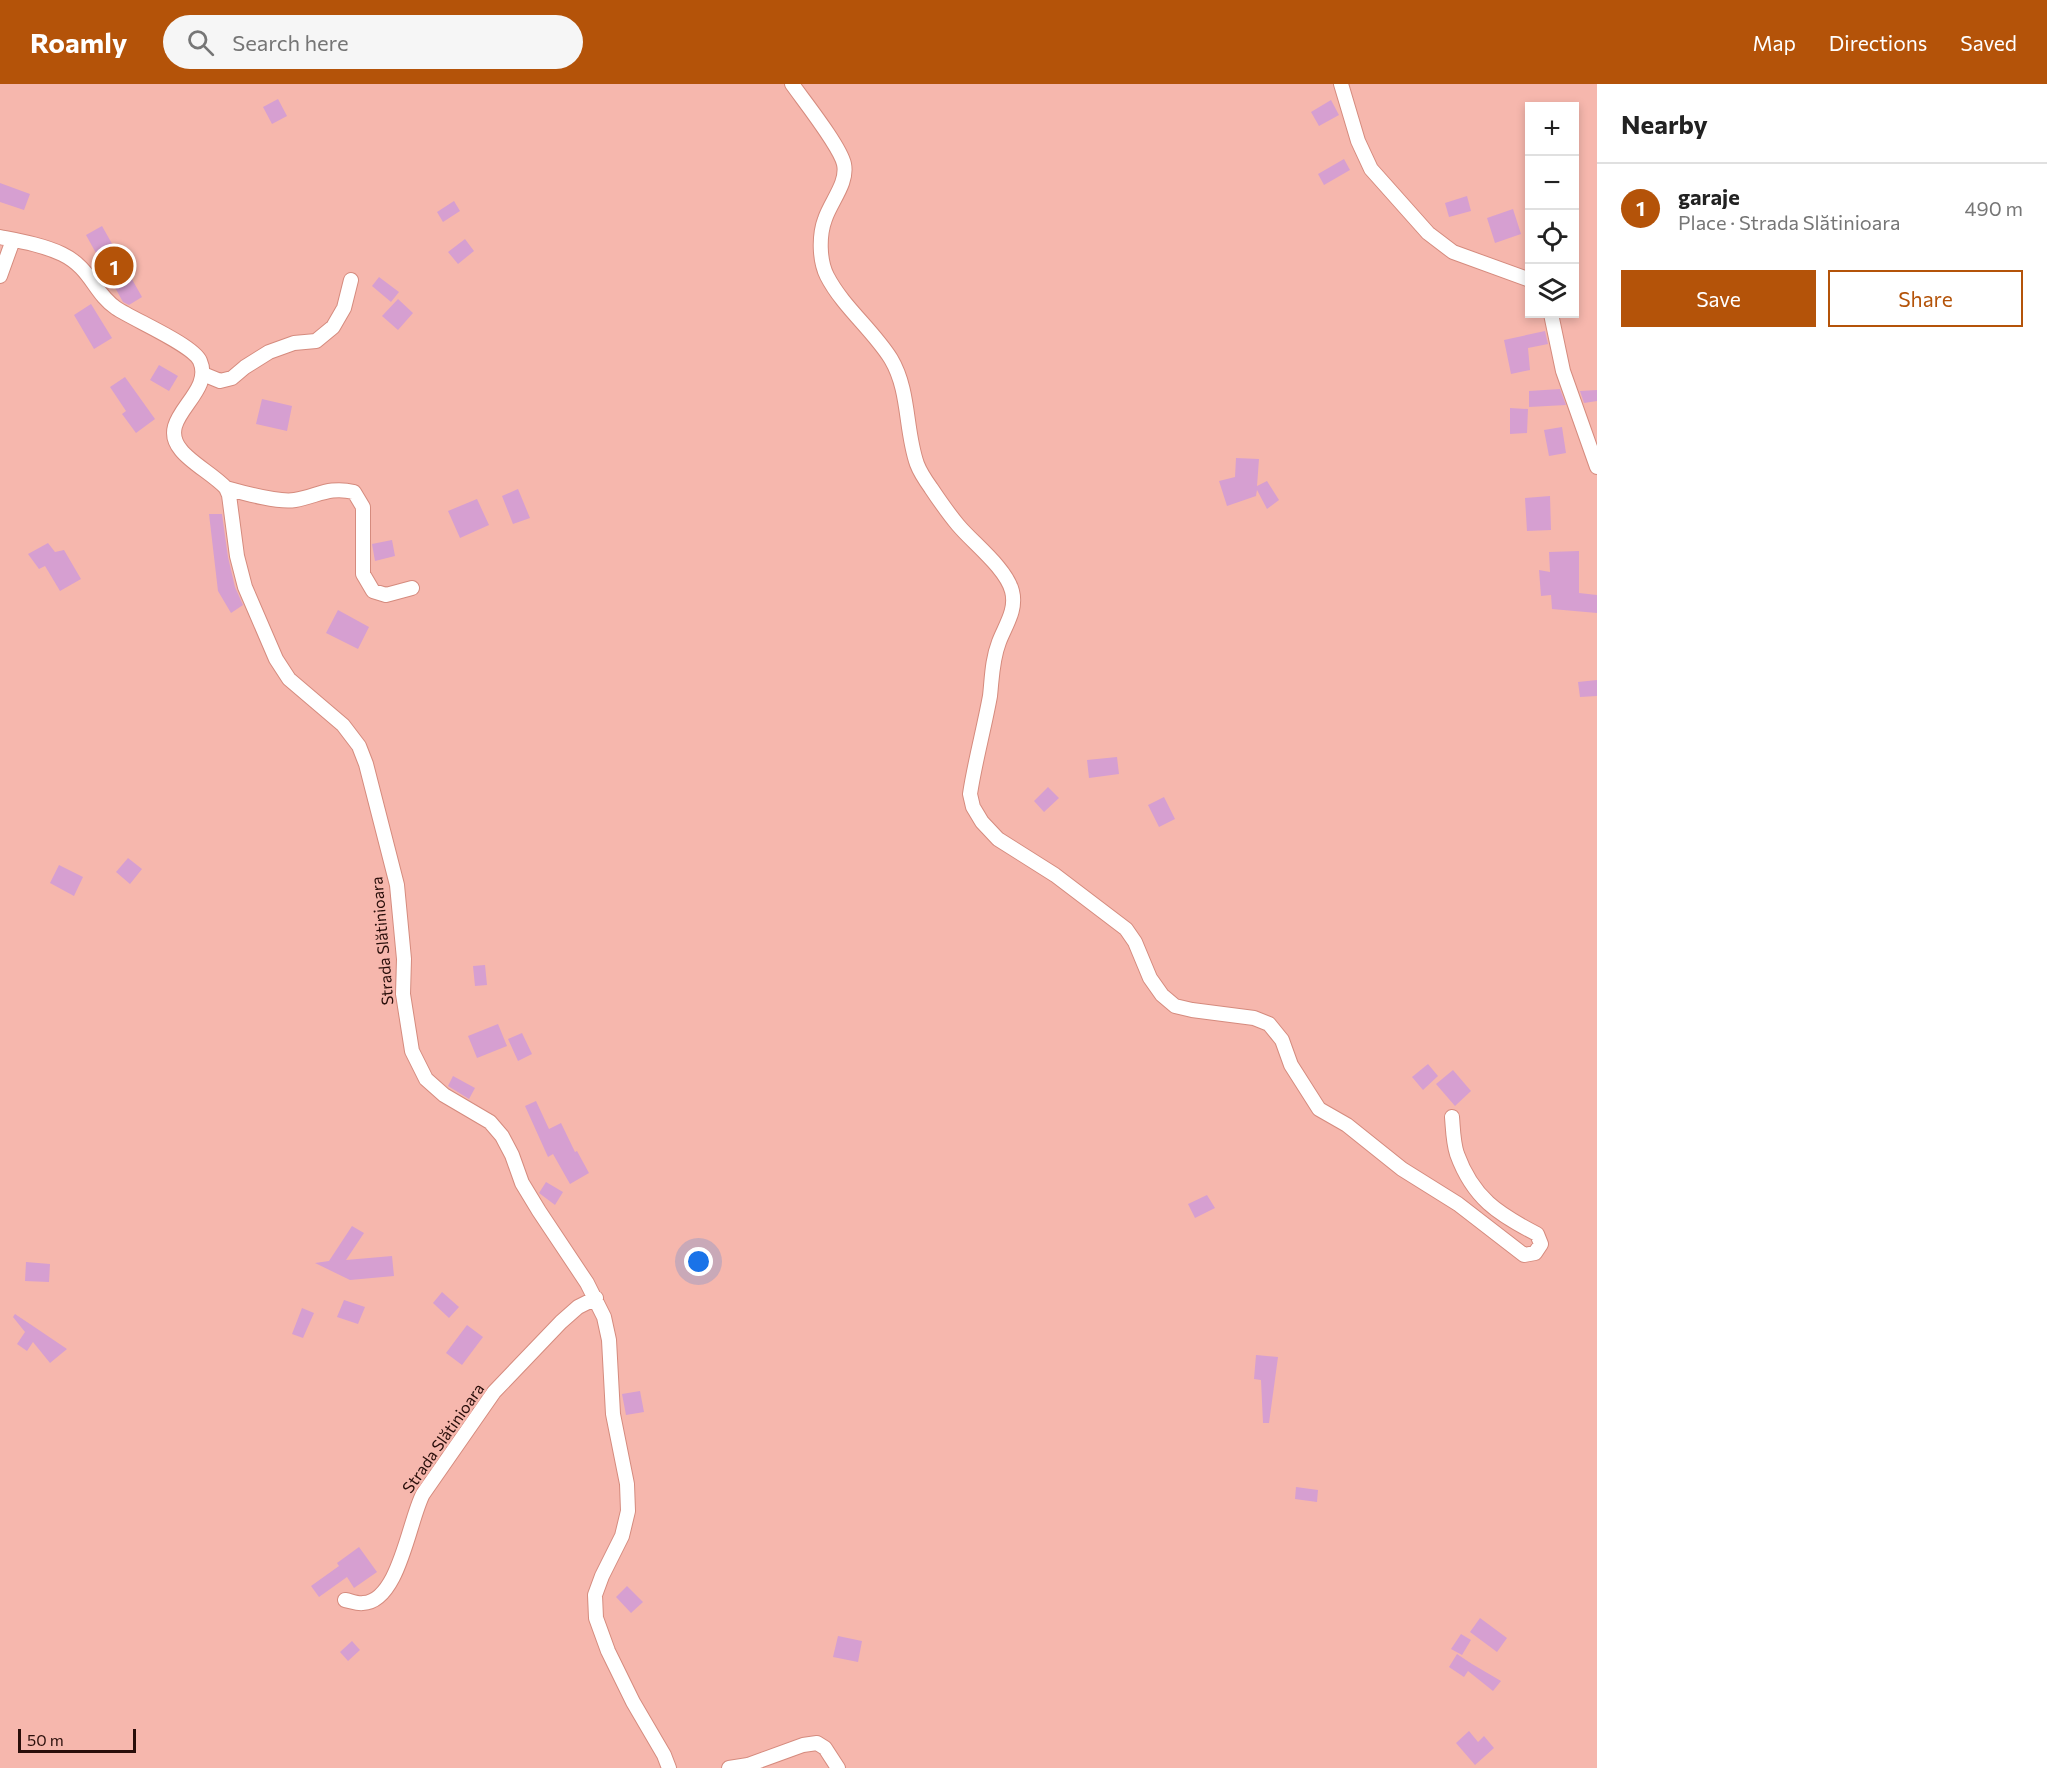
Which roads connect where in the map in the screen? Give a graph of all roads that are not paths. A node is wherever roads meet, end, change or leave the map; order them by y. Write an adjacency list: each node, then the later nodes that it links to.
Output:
1 (792, 84): 12 (street)
2 (1341, 84): 5 (street)
3 (6, 238): 4 (street); 8 (street)
4 (0, 276)
5 (1525, 278)
6 (351, 280): 8 (street)
7 (1552, 318): 9 (street)
8 (203, 374): 10 (street)
9 (1597, 467)
10 (226, 488): 11 (street); 13 (street, Strada Slătinioara)
11 (412, 588)
12 (1452, 1117)
13 (596, 1298): 14 (street, Strada Slătinioara); 15 (street, Strada Slătinioara)
14 (345, 1600)
15 (669, 1768)
16 (729, 1768): 17 (street)
17 (838, 1768)

